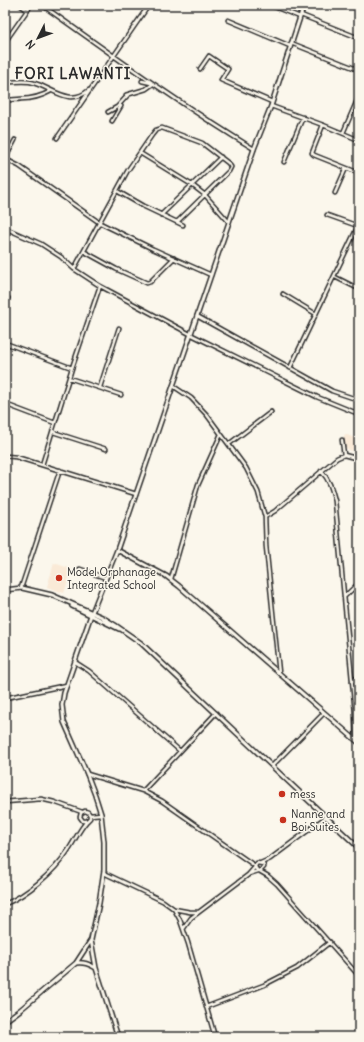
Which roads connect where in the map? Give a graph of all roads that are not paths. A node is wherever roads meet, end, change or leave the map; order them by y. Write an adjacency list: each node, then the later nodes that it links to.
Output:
1 (20, 5): 9 (street)
2 (31, 5): 9 (street)
3 (42, 5): 15 (street)
4 (149, 5): 15 (street)
5 (270, 5): 10 (street)
6 (304, 5): 10 (street)
7 (348, 5): 8 (street)
8 (359, 9)
9 (28, 10): 13 (street)
10 (300, 16): 12 (street); 14 (street)
11 (228, 20): 14 (street)
12 (359, 38)
13 (5, 42)
14 (290, 45): 17 (street); 26 (street)
15 (114, 55): 20 (street); 21 (street)
16 (200, 69): 26 (street)
17 (359, 70)
18 (5, 81): 22 (street)
19 (142, 81): 20 (street)
20 (153, 84): 25 (street); 36 (street)
21 (94, 85): 22 (street); 33 (street)
22 (51, 91): 24 (street)
23 (359, 96): 32 (street)
24 (5, 101)
25 (123, 102): 28 (street); 30 (street)
26 (272, 102): 27 (street)
27 (271, 106): 29 (street); 36 (street)
28 (108, 112)
29 (303, 117): 31 (street); 40 (street)
30 (112, 121)
31 (323, 124): 32 (street); 41 (street)
32 (343, 133): 35 (street)
33 (57, 138)
34 (15, 140): 39 (street)
35 (359, 140)
36 (254, 149): 50 (street)
37 (140, 152): 38 (street); 43 (street); 44 (street)
38 (221, 157): 43 (street); 46 (street)
39 (5, 159): 51 (street)
40 (284, 162)
41 (346, 168): 42 (street); 45 (street)
42 (359, 173)
43 (192, 185): 46 (street); 47 (street)
44 (117, 191): 47 (street); 51 (street)
45 (335, 193)
46 (205, 195): 49 (street); 50 (street)
47 (161, 214): 49 (street)
48 (327, 215): 53 (street)
49 (177, 222): 52 (street)
50 (229, 222): 58 (street)
51 (100, 223): 55 (street); 56 (street)
52 (182, 225)
53 (358, 225): 59 (street)
54 (5, 228): 57 (street)
55 (85, 252): 56 (street); 57 (street)
56 (174, 258): 58 (street)
57 (74, 269): 60 (street)
58 (211, 275): 66 (street)
59 (334, 276): 61 (street); 65 (street)
60 (100, 286): 68 (street); 70 (street)
61 (359, 289)
62 (283, 294): 65 (street)
63 (8, 298): 64 (street)
64 (5, 307)
65 (316, 314): 71 (street)
66 (197, 316): 68 (street); 71 (street)
67 (119, 328): 74 (street)
68 (190, 334): 73 (street); 79 (street)
69 (5, 343): 70 (street)
70 (72, 368): 72 (street)
71 (290, 368): 76 (street)
72 (69, 378): 74 (street); 80 (street)
73 (173, 386): 82 (street); 92 (street)
74 (100, 387): 75 (street)
75 (121, 395)
76 (359, 400)
77 (10, 406): 80 (street)
78 (270, 412): 84 (street)
79 (359, 414)
80 (55, 422): 81 (street)
81 (53, 432): 85 (street); 89 (street)
82 (221, 434): 84 (street); 97 (street)
83 (342, 440): 86 (street)
84 (229, 444): 93 (street)
85 (106, 449)
86 (344, 455): 88 (street); 91 (street)
87 (5, 456): 89 (street)
88 (359, 459)
89 (42, 465): 90 (street)
90 (60, 470): 92 (street); 99 (street)
91 (321, 472): 93 (street); 101 (street)
92 (136, 494): 94 (street)
93 (265, 517): 104 (street)
94 (117, 550): 96 (street); 97 (street)
95 (80, 569): 96 (street)
96 (106, 578): 102 (street)
97 (171, 579): 104 (street)
98 (359, 583): 101 (street)
99 (21, 588): 100 (street); 102 (street)
100 (5, 590)
101 (344, 598): 106 (street)
102 (92, 614): 103 (street); 109 (street)
103 (75, 662): 107 (street); 112 (street)
104 (279, 673): 110 (street)
105 (359, 676): 106 (street)
106 (352, 682): 111 (street)
107 (67, 685): 108 (street); 114 (street)
108 (5, 698)
109 (216, 713): 112 (street); 113 (street)
110 (324, 713): 111 (street); 113 (street)
111 (358, 742)
112 (180, 751): 115 (street)
113 (272, 766): 121 (street)
114 (87, 774): 115 (street); 119 (street)
115 (143, 791): 127 (street)
116 (5, 802): 117 (street)
117 (72, 809): 118 (street); 122 (street)
118 (82, 812): 120 (street); 122 (street)
119 (100, 814): 120 (street); 130 (street)
120 (90, 815): 123 (street)
121 (326, 817): 125 (street); 126 (street)
122 (81, 818): 123 (street); 124 (street)
123 (87, 821): 124 (street)
124 (81, 828): 133 (street)
125 (359, 848)
126 (270, 859): 127 (street); 128 (street)
127 (257, 865): 128 (street); 129 (street); 131 (street)
128 (264, 868): 129 (street); 132 (street)
129 (259, 871): 131 (street); 132 (street)
130 (104, 874): 134 (street); 137 (street)
131 (248, 875): 135 (street)
132 (268, 876): 138 (street)
133 (5, 904)
134 (174, 910): 135 (street); 136 (street)
135 (198, 912): 136 (street)
136 (184, 929): 142 (street)
137 (91, 940): 139 (street); 140 (street)
138 (330, 942): 141 (street); 142 (street)
139 (76, 963): 140 (street); 143 (street)
140 (96, 968): 144 (street)
141 (359, 976)
142 (206, 1007): 145 (street)
143 (5, 1021)
144 (118, 1037)
145 (215, 1037)

